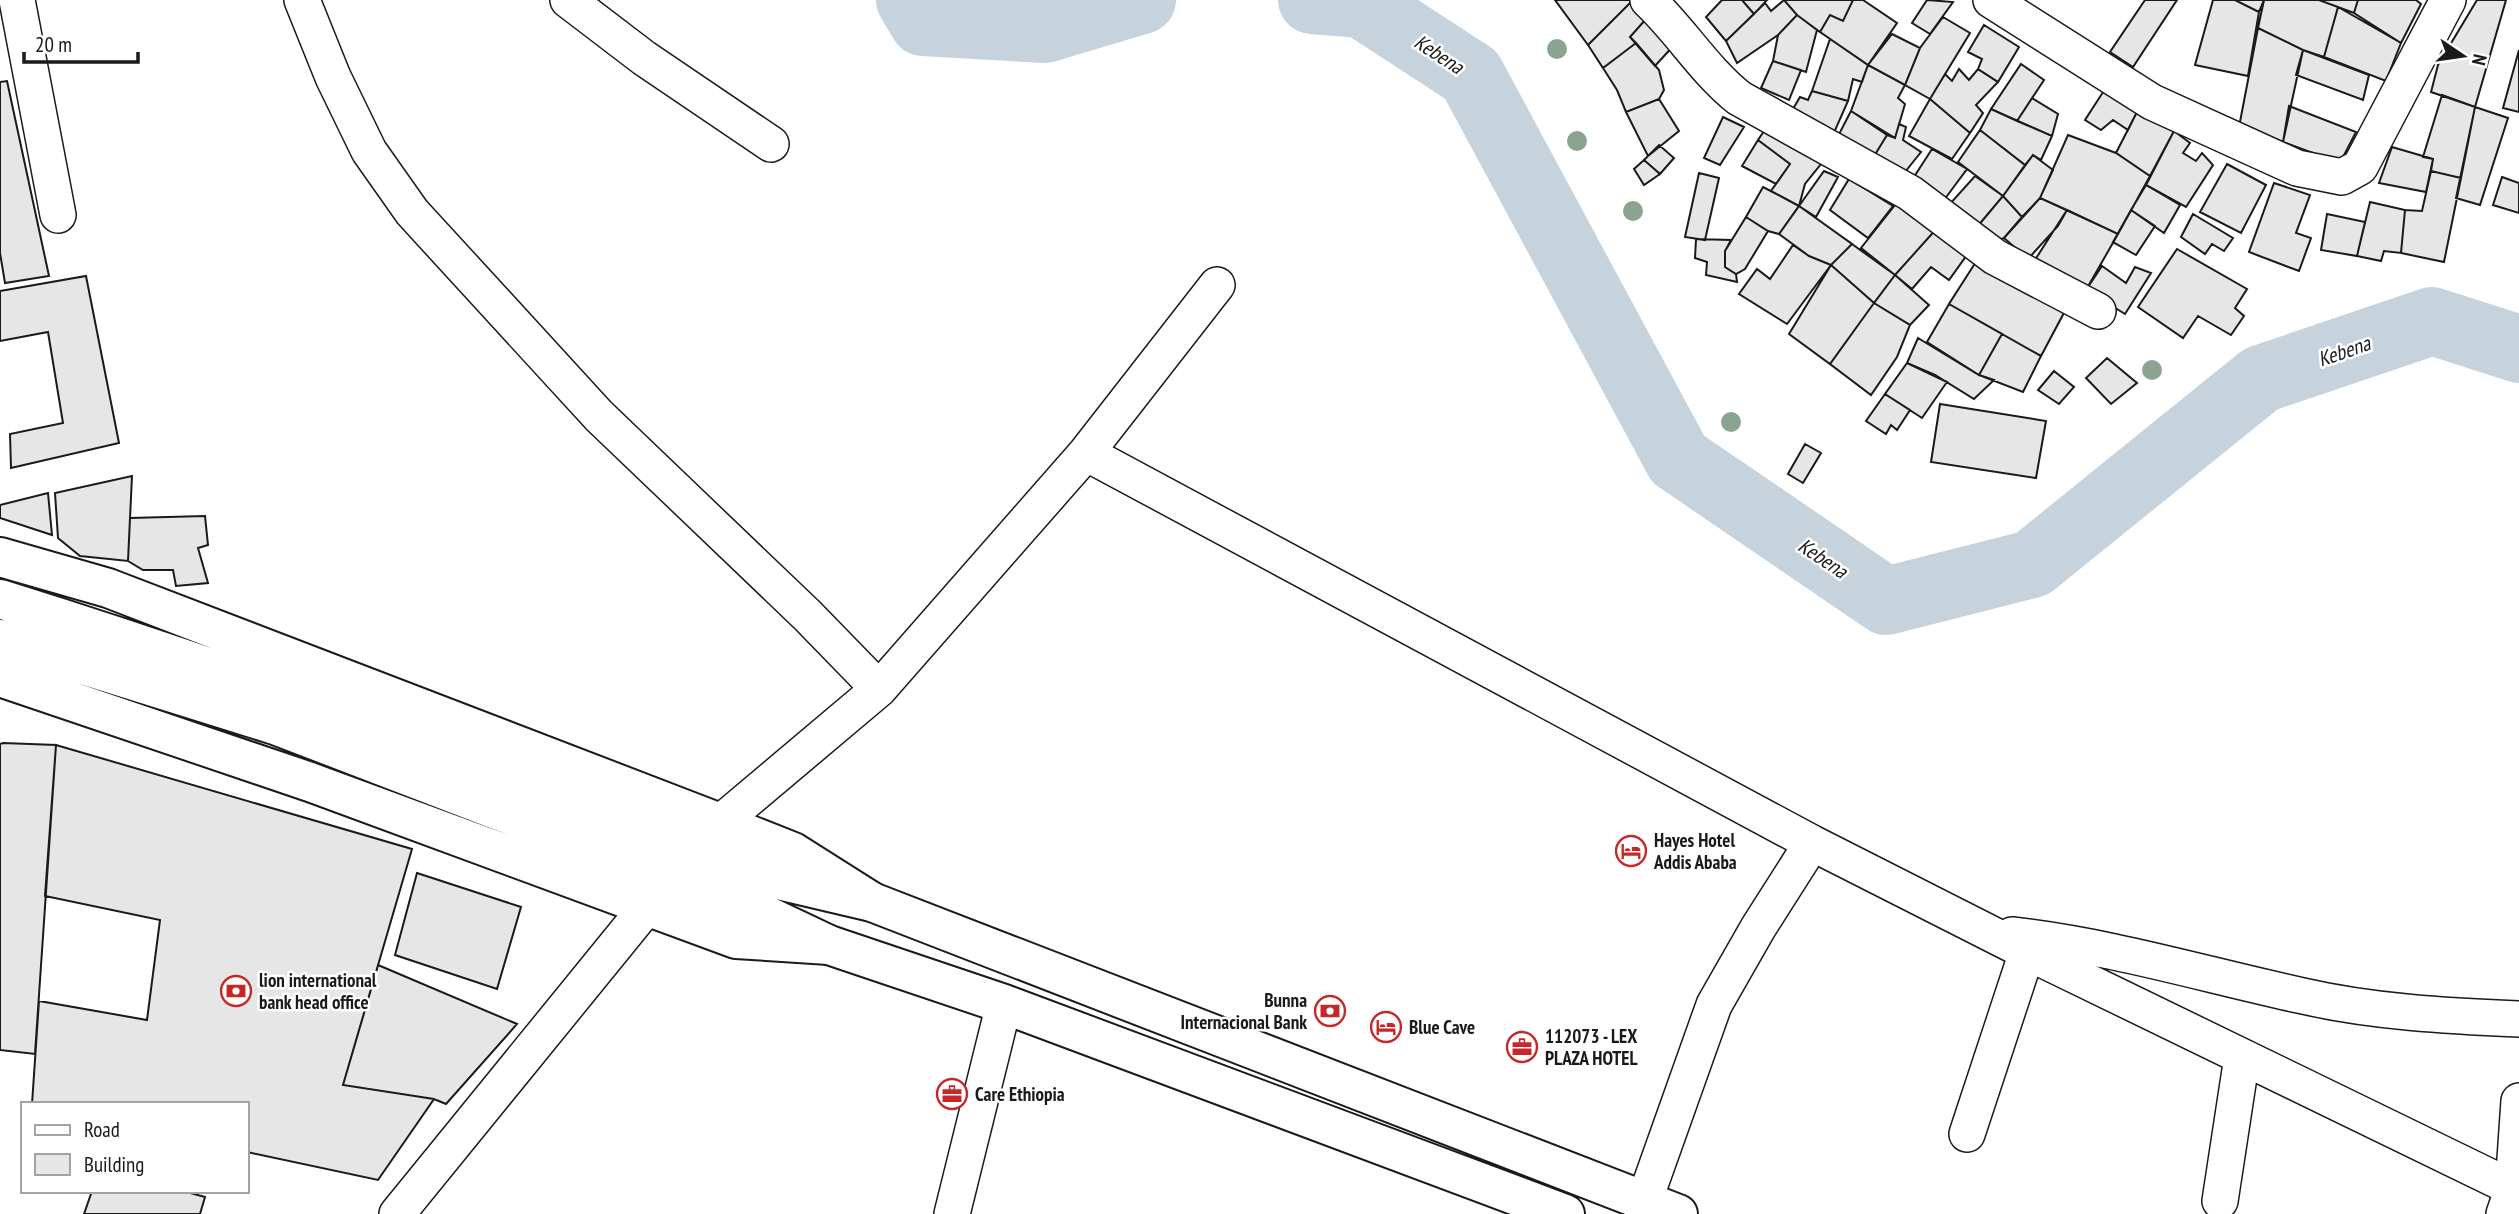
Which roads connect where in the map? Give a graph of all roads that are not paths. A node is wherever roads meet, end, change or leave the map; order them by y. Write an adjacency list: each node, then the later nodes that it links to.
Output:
1 (17, 0): 8 (street)
2 (302, 0): 16 (street)
3 (568, 0): 7 (street)
4 (1648, 0): 10 (street)
5 (1991, 0): 6 (street)
6 (2448, 0)
7 (771, 144)
8 (58, 215)
9 (1217, 285): 11 (street)
10 (2098, 311)
11 (1086, 453): 16 (street); 18 (street)
12 (0, 557): 17 (main road)
13 (0, 599): 19 (main road)
14 (0, 639): 19 (main road)
15 (0, 677): 21 (main road)
16 (879, 689): 17 (street)
17 (720, 823): 20 (main road)
18 (1812, 842): 22 (street); 32 (street)
19 (760, 893): 20 (main road); 23 (main road)
20 (872, 902): 32 (main road)
21 (646, 908): 23 (main road); 33 (street)
22 (1988, 932): 24 (street); 26 (street)
23 (829, 944): 25 (main road)
24 (2027, 952): 27 (street); 29 (street)
25 (1004, 1004): 34 (street); 35 (main road)
26 (2519, 1019)
27 (2242, 1057): 30 (street); 31 (street)
28 (2519, 1101): 30 (street)
29 (1967, 1134)
30 (2512, 1198)
31 (2220, 1201)
32 (1662, 1207)
33 (397, 1214)
34 (952, 1214)
35 (1565, 1214)

